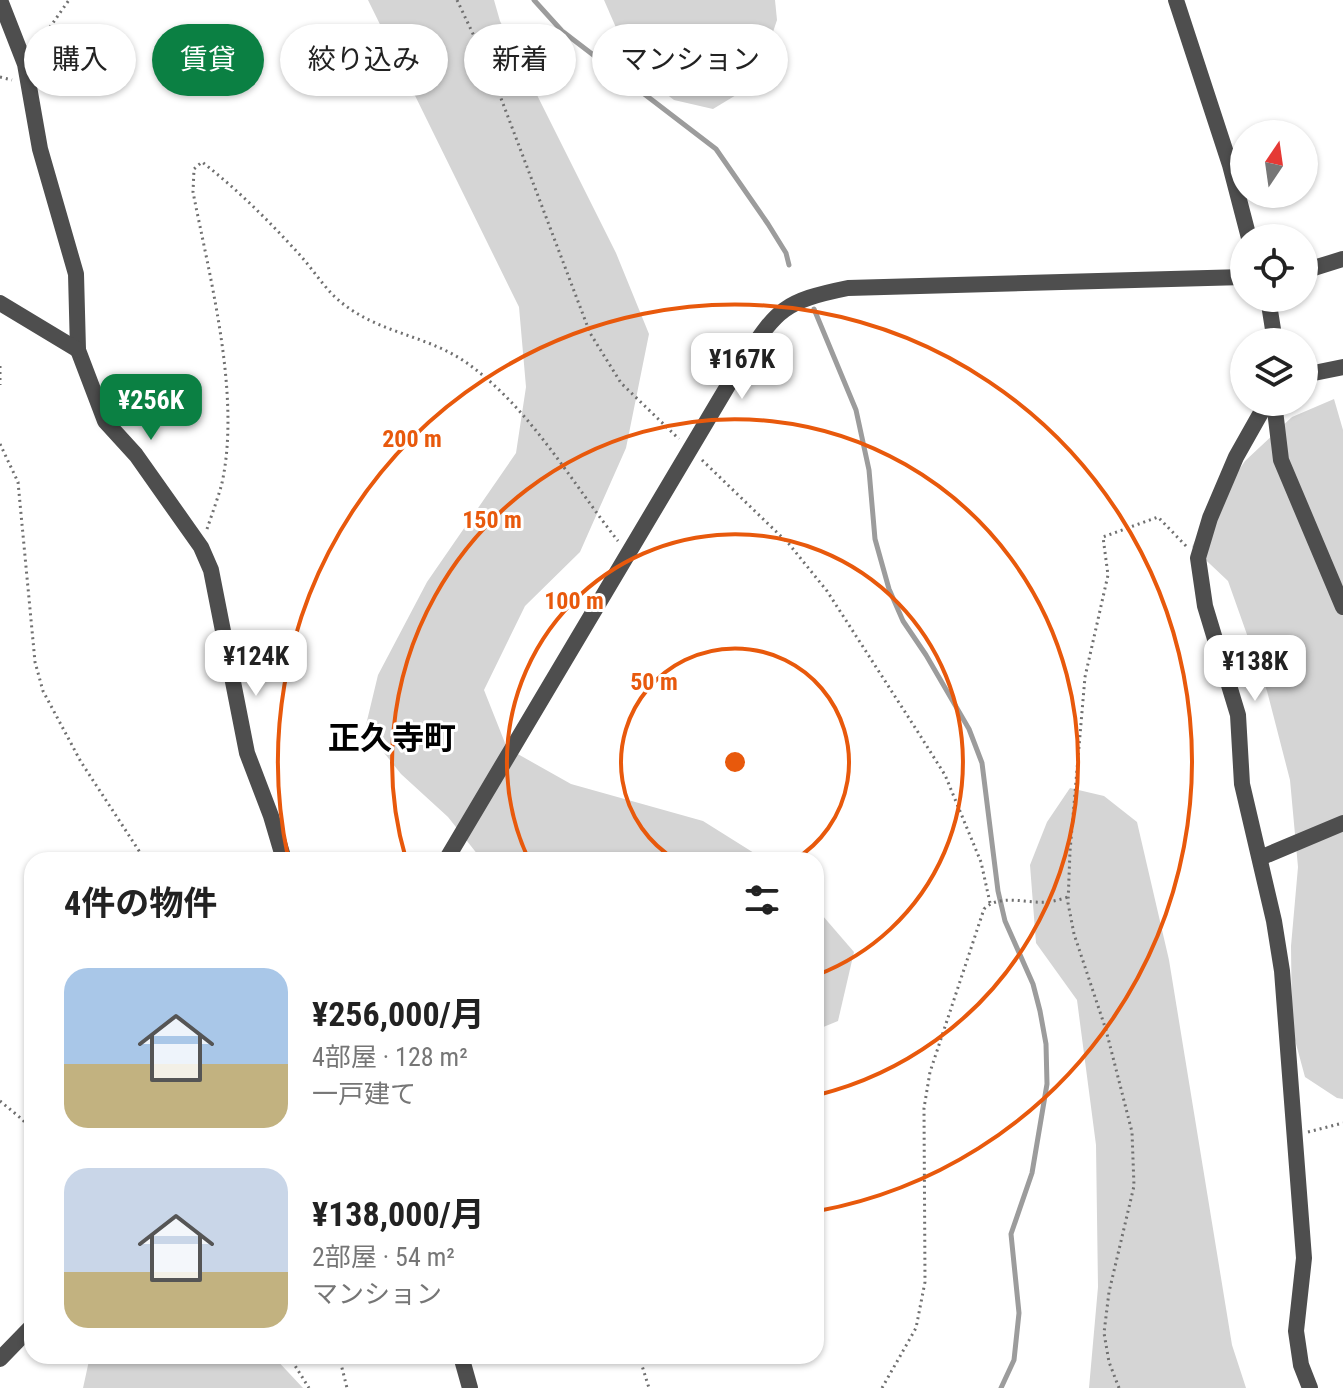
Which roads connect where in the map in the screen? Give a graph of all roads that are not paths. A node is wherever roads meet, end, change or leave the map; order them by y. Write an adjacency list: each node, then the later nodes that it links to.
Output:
1 (0, 0): 8 (street)
2 (1176, 0): 3 (street)
3 (1245, 224)
4 (1343, 259): 5 (street)
5 (1318, 267)
6 (1230, 277): 16 (street)
7 (0, 303): 8 (street)
8 (78, 350): 15 (street)
9 (1343, 367): 10 (street)
10 (1318, 372)
11 (1259, 416): 17 (street)
12 (1276, 416): 13 (street)
13 (1343, 607)
14 (1343, 823): 17 (street)
15 (282, 852)
16 (451, 852)
17 (1260, 858): 22 (street)
18 (24, 1334): 19 (street)
19 (0, 1359)
20 (463, 1364): 21 (street)
21 (470, 1388)
22 (1310, 1388)

